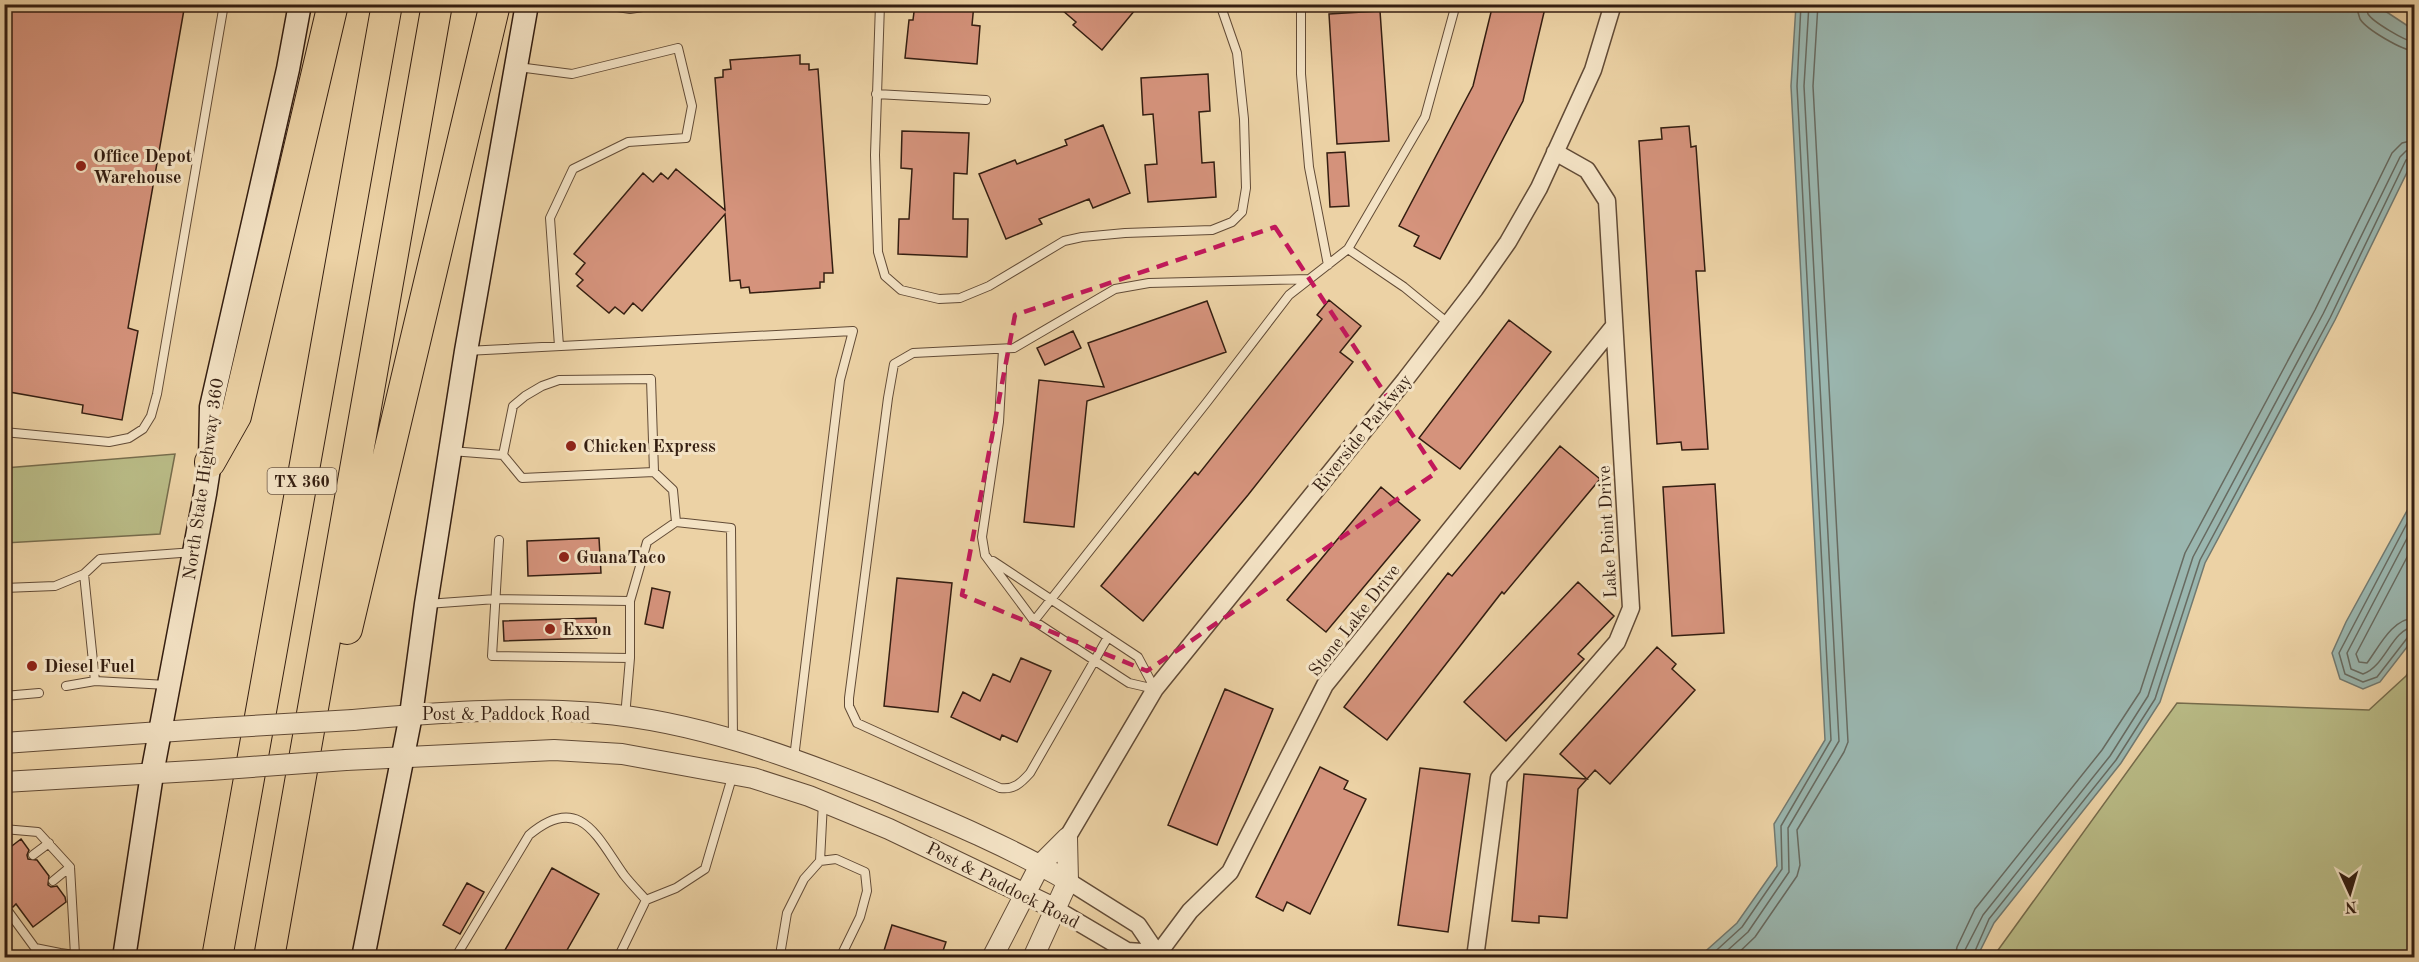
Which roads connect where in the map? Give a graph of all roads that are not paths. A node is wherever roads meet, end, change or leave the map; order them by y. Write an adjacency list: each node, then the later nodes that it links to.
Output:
1 (224, 4): 28 (lane)
2 (266, 4): 15 (lane)
3 (333, 4): 31 (highway)
4 (387, 4): 83 (highway, TX 360)
5 (437, 4): 48 (highway, TX 360)
6 (495, 4): 48 (highway)
7 (527, 4): 16 (main road)
8 (600, 4): 9 (lane)
9 (661, 4)
10 (880, 4): 17 (lane)
11 (1220, 4): 17 (lane)
12 (1301, 4): 21 (lane)
13 (1456, 4): 20 (lane)
14 (1613, 4): 19 (street, Riverside Parkway)
15 (299, 7): 31 (main road, North State Highway 360)
16 (516, 66): 25 (lane); 27 (main road)
17 (876, 94): 18 (lane)
18 (986, 100)
19 (1556, 152): 23 (street, Riverside Parkway); 24 (street, Lake Point Drive)
20 (1348, 249): 21 (lane); 23 (lane)
21 (1328, 265): 22 (lane)
22 (1309, 279): 26 (lane); 39 (lane)
23 (1448, 323): 51 (street, Riverside Parkway)
24 (1614, 326): 80 (street, Stone Lake Drive); 92 (street, Lake Point Drive)
25 (559, 346): 27 (lane); 60 (lane)
26 (1003, 349): 36 (lane); 46 (lane)
27 (466, 351): 29 (main road)
28 (4, 432)
29 (451, 450): 30 (lane); 42 (main road)
30 (503, 455): 32 (lane); 32 (lane)
31 (210, 462): 35 (main road, North State Highway 360)
32 (654, 472): 33 (lane)
33 (676, 522): 41 (lane); 57 (lane)
34 (499, 540): 40 (lane)
35 (195, 552): 37 (lane); 49 (main road, North State Highway 360)
36 (988, 558): 39 (lane); 43 (lane)
37 (84, 574): 38 (lane); 47 (lane)
38 (4, 588)
39 (1051, 598): 43 (lane); 44 (lane)
40 (496, 599): 41 (lane); 42 (lane); 45 (lane)
41 (630, 601): 45 (lane)
42 (426, 604): 54 (main road)
43 (1034, 621): 46 (lane)
44 (1108, 637): 46 (lane); 51 (lane)
45 (630, 658): 55 (lane)
46 (1095, 660): 51 (lane)
47 (95, 681): 49 (lane); 50 (lane)
48 (319, 682): 84 (highway, TX 360)
49 (169, 685): 56 (main road, North State Highway 360)
50 (66, 686)
51 (1155, 689): 66 (street, Riverside Parkway)
52 (39, 693): 53 (lane)
53 (4, 696)
54 (411, 715): 55 (street, Post & Paddock Road); 56 (street, Post & Paddock Road, bridge); 59 (main road)
55 (625, 718): 57 (street, Post & Paddock Road)
56 (160, 731): 58 (street, Post & Paddock Road); 61 (main road, North State Highway 360)
57 (733, 740): 60 (street, Post & Paddock Road); 62 (street)
58 (4, 743)
59 (403, 757): 61 (street, Post & Paddock Road, bridge); 62 (street, Post & Paddock Road); 85 (main road)
60 (794, 759): 70 (street, Post & Paddock Road)
61 (152, 774): 63 (street, Post & Paddock Road); 82 (main road, North State Highway 360)
62 (733, 774): 64 (street, Post & Paddock Road); 75 (lane)
63 (4, 782)
64 (824, 802): 69 (lane); 74 (street, Post & Paddock Road)
65 (4, 830): 67 (lane)
66 (1067, 838): 70 (street, Riverside Parkway); 72 (street)
67 (49, 843): 68 (lane); 71 (lane)
68 (33, 855)
69 (820, 861): 88 (lane); 89 (lane)
70 (1040, 865): 72 (street, Post & Paddock Road); 74 (street, Riverside Parkway)
71 (70, 867): 73 (lane); 79 (lane)
72 (1068, 880): 77 (street); 80 (street, Post & Paddock Road)
73 (53, 881)
74 (1026, 893): 77 (street, Post & Paddock Road); 90 (street, Riverside Parkway)
75 (646, 900): 86 (lane); 87 (lane)
76 (19, 907): 78 (lane)
77 (1054, 908): 80 (street, Post & Paddock Road); 91 (street)
78 (59, 955): 79 (lane)
79 (75, 955): 81 (lane)
80 (1156, 955)
81 (96, 957)
82 (124, 957)
83 (217, 957)
84 (269, 957)
85 (363, 957)
86 (455, 957)
87 (618, 957)
88 (782, 957)
89 (840, 957)
90 (992, 957)
91 (1033, 957)
92 (1475, 957)

